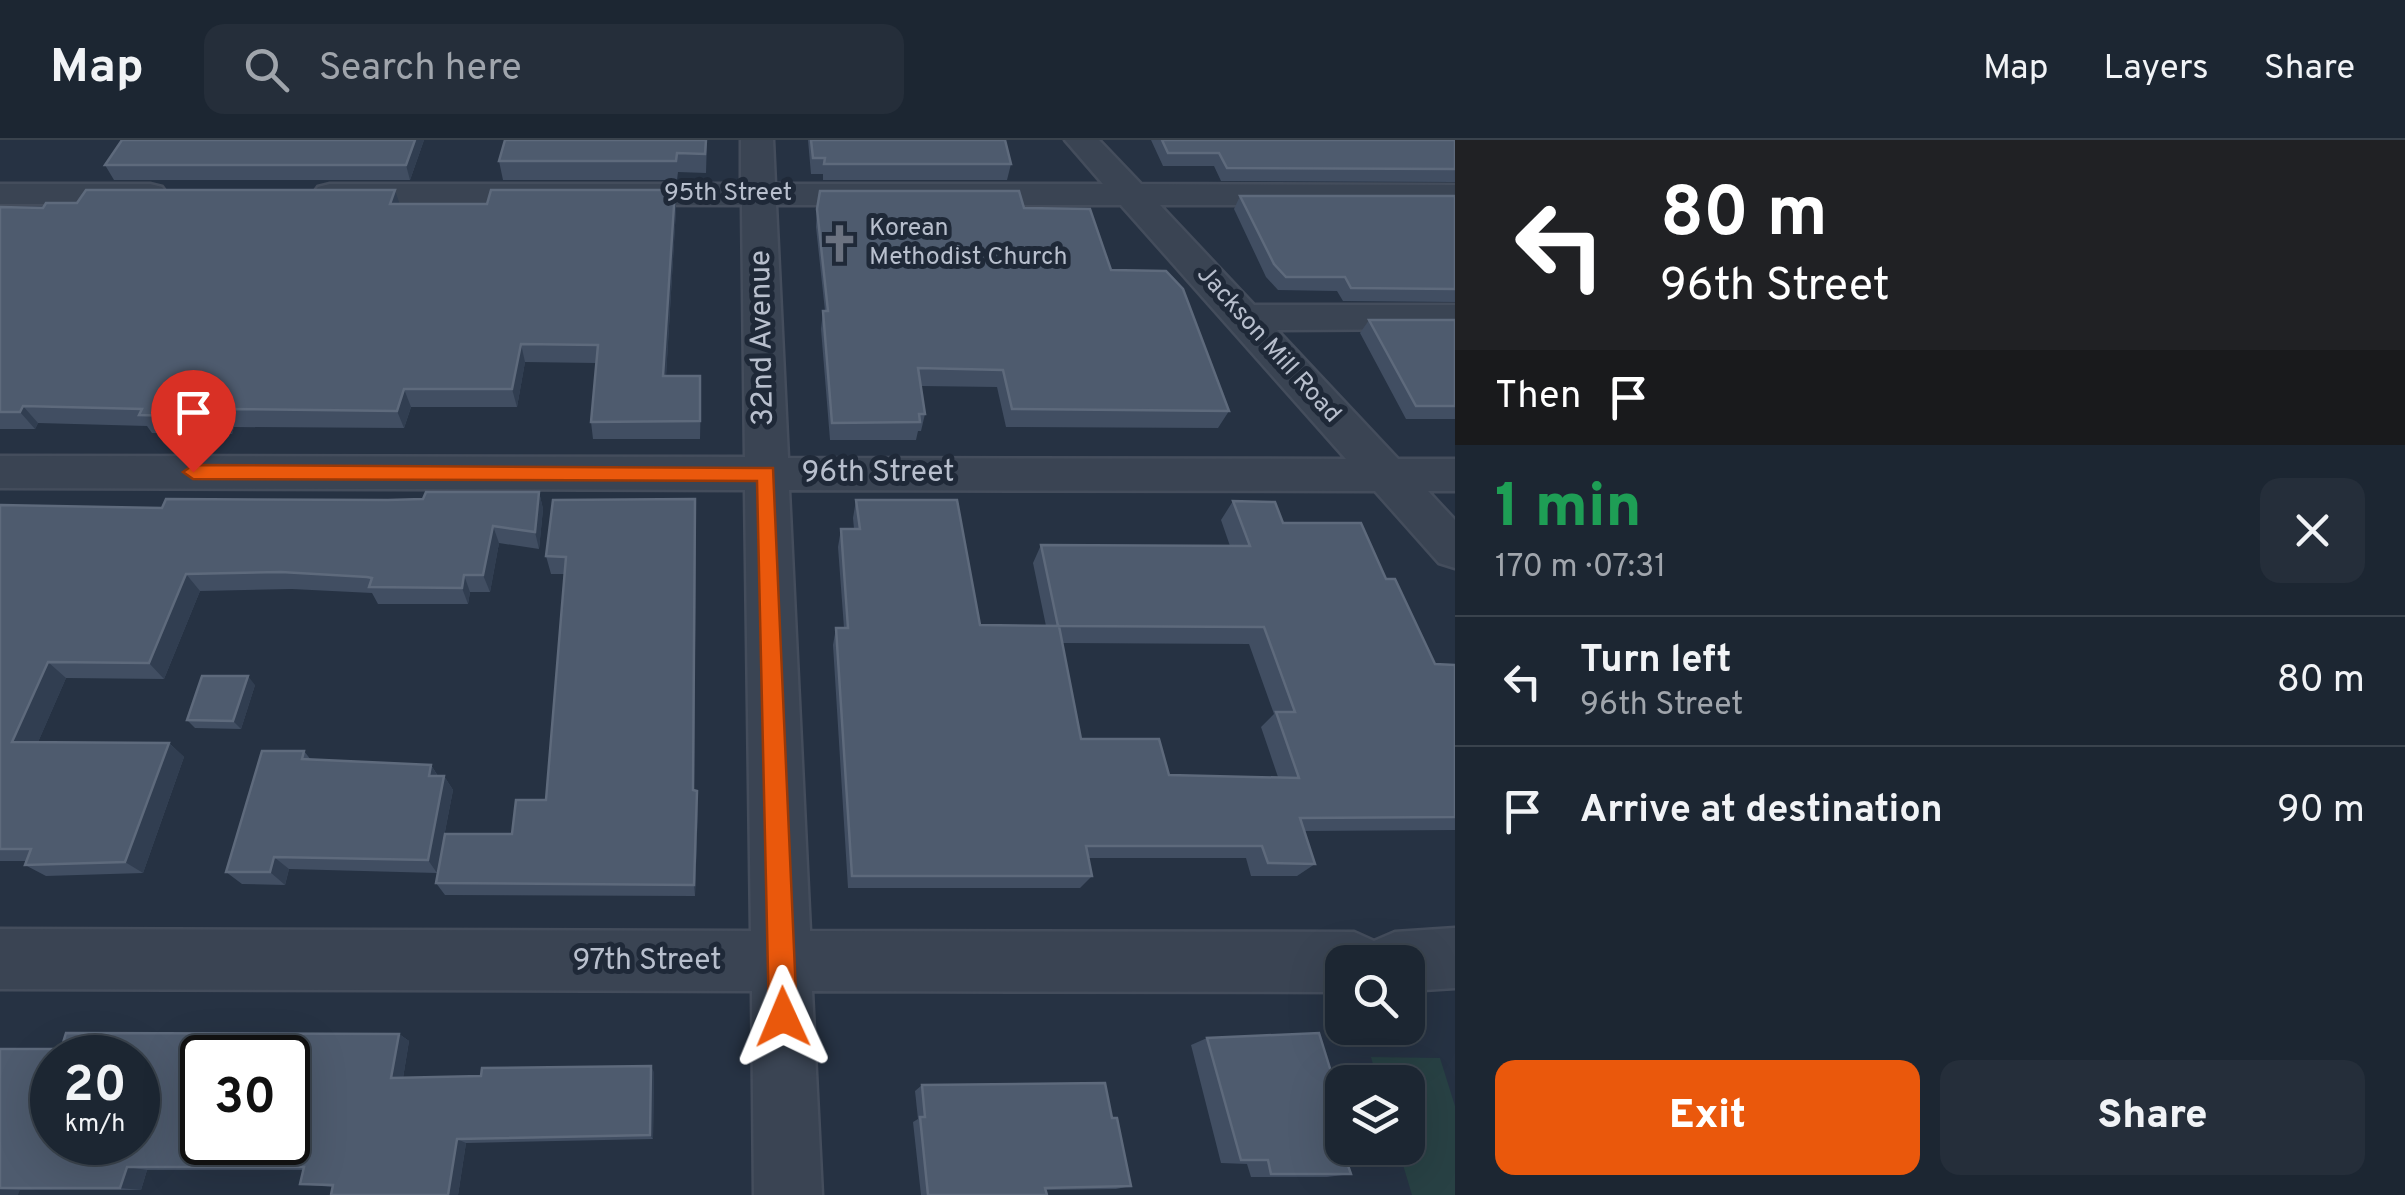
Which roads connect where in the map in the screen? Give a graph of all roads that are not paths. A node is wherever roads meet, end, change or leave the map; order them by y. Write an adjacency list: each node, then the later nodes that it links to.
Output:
1 (757, 140): 6 (street, 32nd Avenue)
2 (1081, 140): 7 (street, Jackson Mill Road)
3 (0, 194): 4 (street)
4 (188, 194)
5 (304, 194): 6 (street, 95th Street)
6 (760, 194): 7 (street, 95th Street); 12 (street, 32nd Avenue)
7 (1132, 195): 8 (street, 95th Street); 10 (street, Jackson Mill Road)
8 (1455, 196)
9 (1455, 317): 10 (street)
10 (1243, 318): 13 (street, Jackson Mill Road)
11 (0, 472): 12 (street, 96th Street)
12 (766, 474): 13 (street, 96th Street); 19 (street, 32nd Avenue)
13 (1384, 474): 14 (street, 96th Street); 15 (street, Jackson Mill Road)
14 (1455, 475)
15 (1455, 550)
16 (0, 958): 19 (street, 97th Street)
17 (1455, 958): 18 (street)
18 (1425, 960)
19 (782, 961): 20 (street, 97th Street); 21 (street, 32nd Avenue)
20 (1325, 962)
21 (788, 1195)

